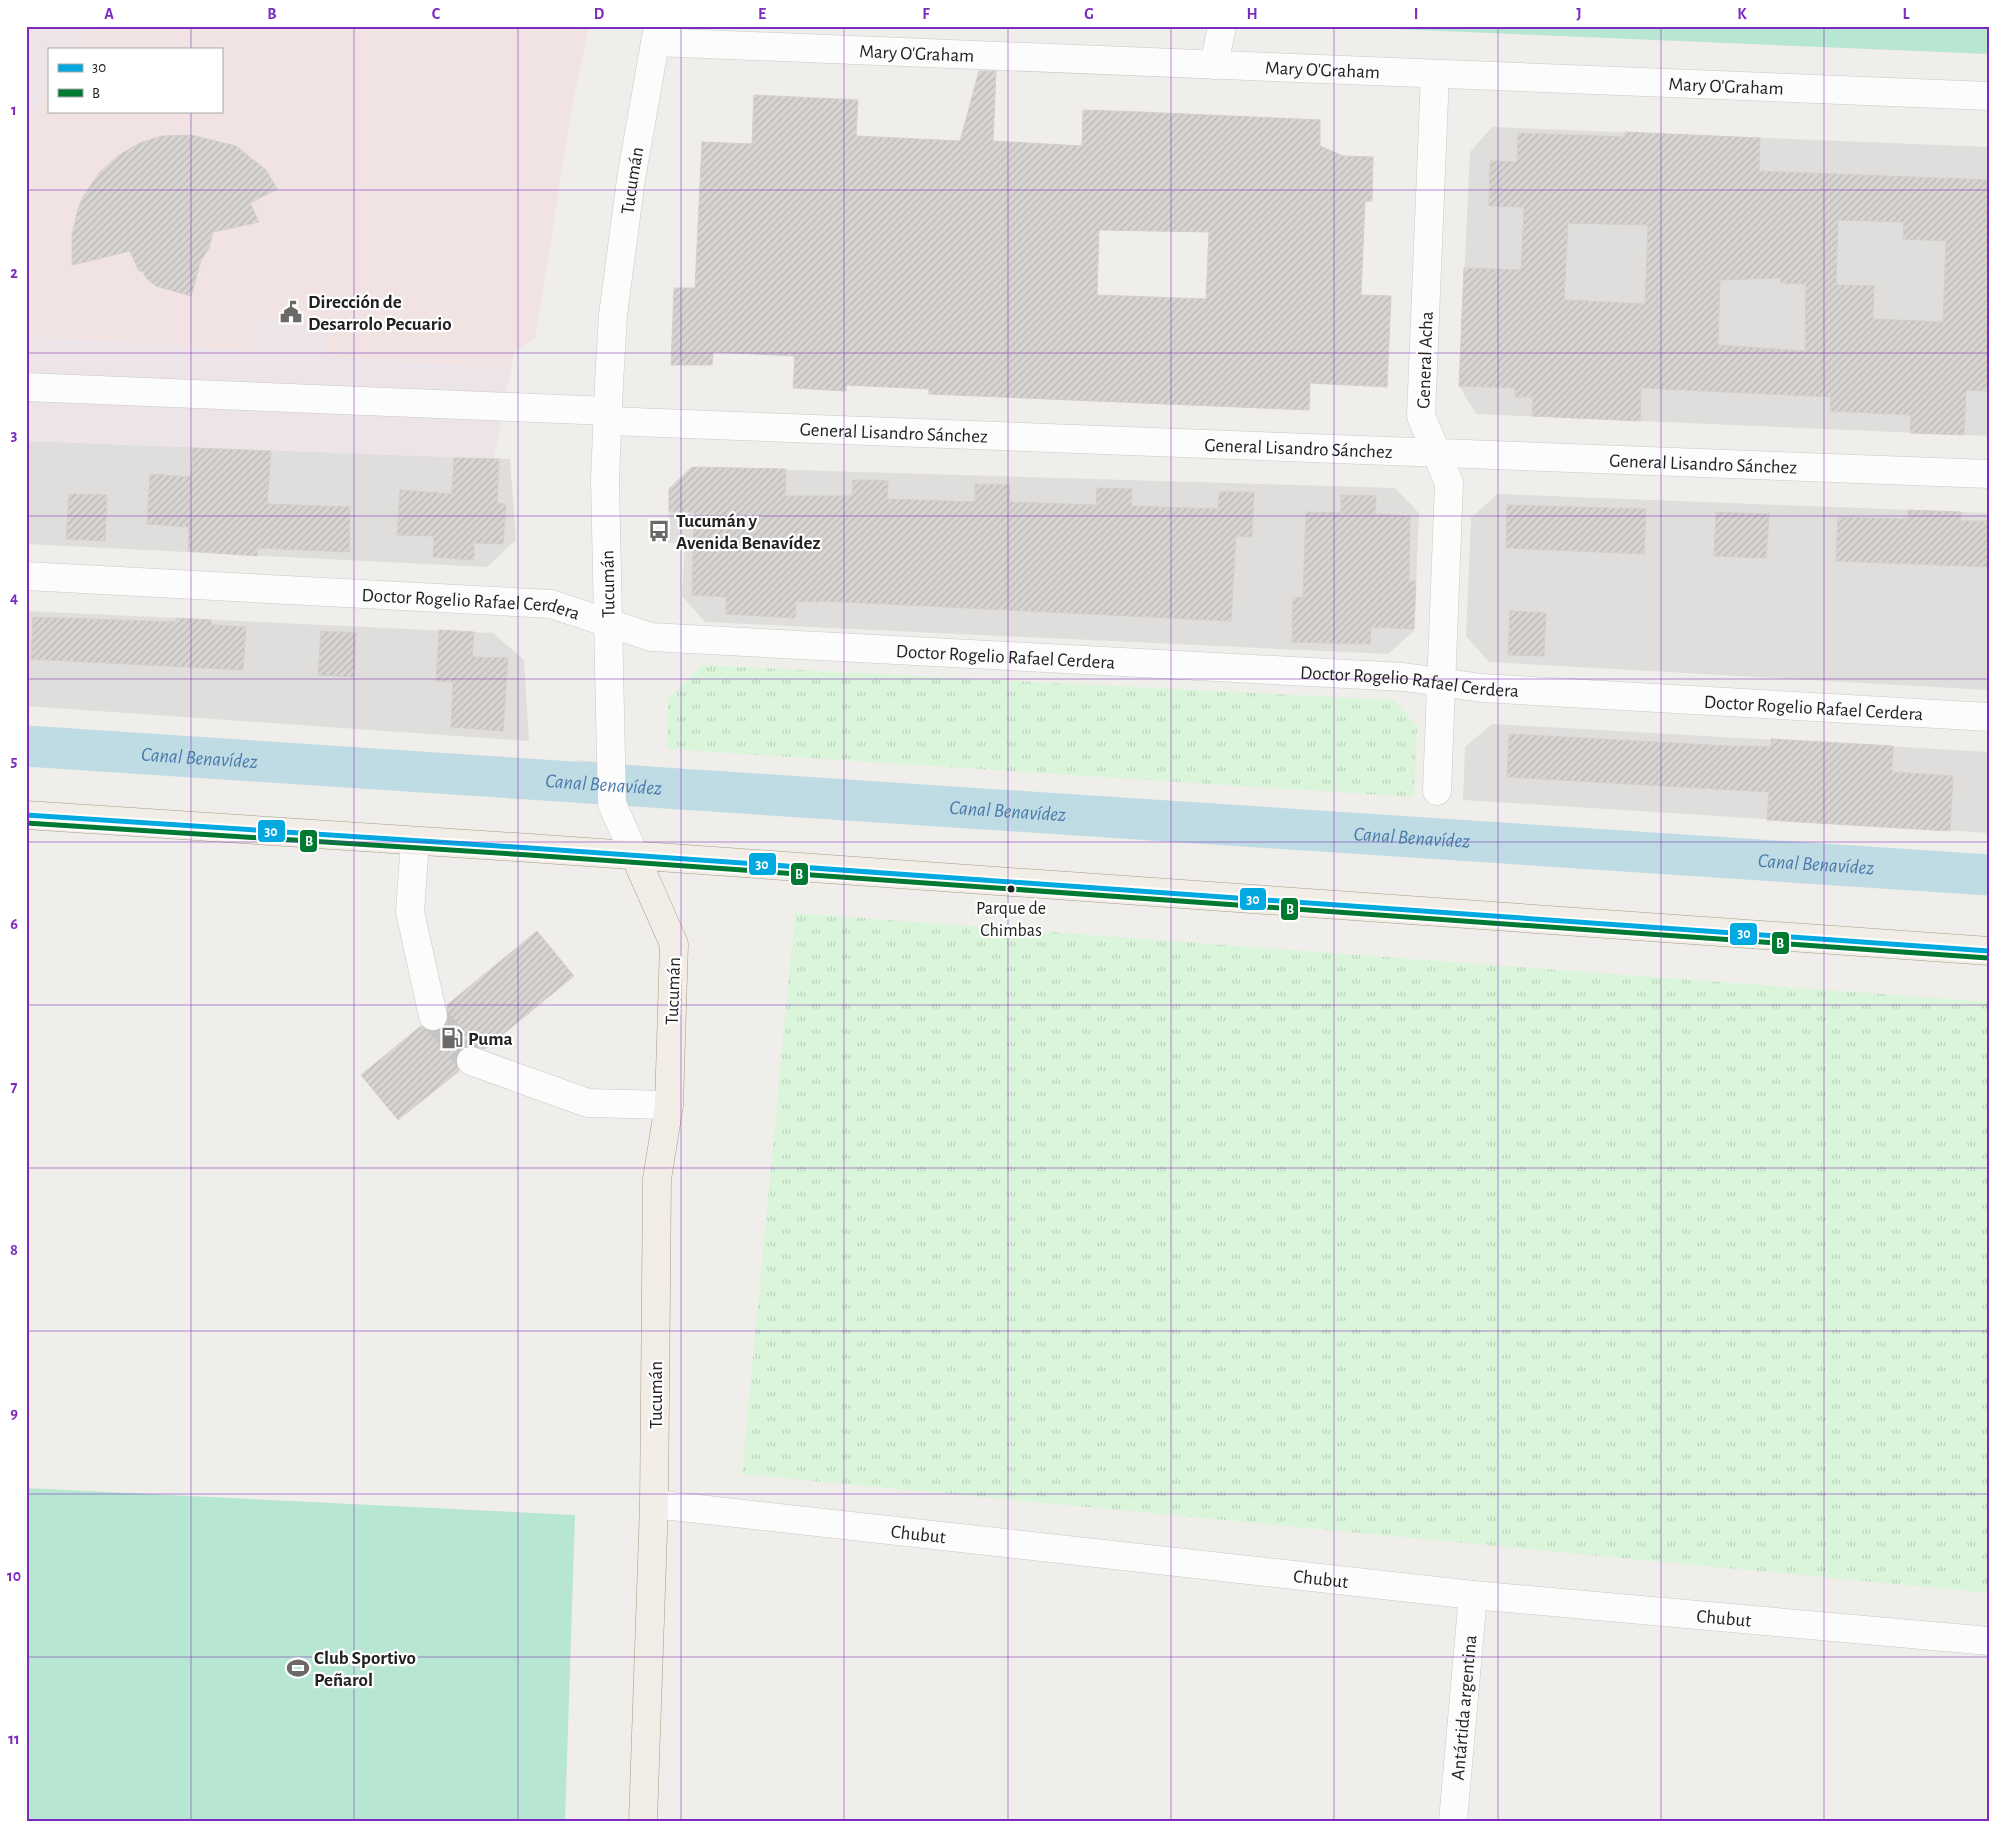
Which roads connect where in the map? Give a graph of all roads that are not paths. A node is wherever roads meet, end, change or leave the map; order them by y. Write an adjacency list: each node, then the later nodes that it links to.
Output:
1 (1222, 26): 3 (street)
2 (657, 34): 3 (street, Mary O'Graham); 7 (street, Tucumán)
3 (1214, 65): 4 (street, Mary O'Graham)
4 (1435, 74): 5 (street, Mary O'Graham); 8 (street, General Acha)
5 (1989, 96)
6 (26, 387): 7 (street, General Lisandro Sánchez)
7 (608, 416): 8 (street, General Lisandro Sánchez); 11 (street, Tucumán)
8 (1437, 453): 9 (street, General Lisandro Sánchez); 12 (street, General Acha)
9 (1989, 474)
10 (26, 576): 11 (street, Doctor Rogelio Rafael Cerdera)
11 (608, 622): 12 (street, Doctor Rogelio Rafael Cerdera); 17 (street, Tucumán)
12 (1441, 682): 13 (street, Doctor Rogelio Rafael Cerdera); 14 (street, General Acha)
13 (1989, 717)
14 (1437, 790)
15 (26, 815): 16 (main road)
16 (415, 841): 17 (main road); 19 (street)
17 (634, 856): 18 (main road); 21 (main road, Tucumán)
18 (1989, 951)
19 (433, 1016)
20 (471, 1061): 21 (street)
21 (669, 1105): 22 (main road, Tucumán)
22 (654, 1504): 23 (street, Chubut); 25 (main road, Tucumán)
23 (1473, 1595): 24 (street, Chubut); 26 (street, Antártida argentina)
24 (1989, 1641)
25 (643, 1821)
26 (1453, 1821)

